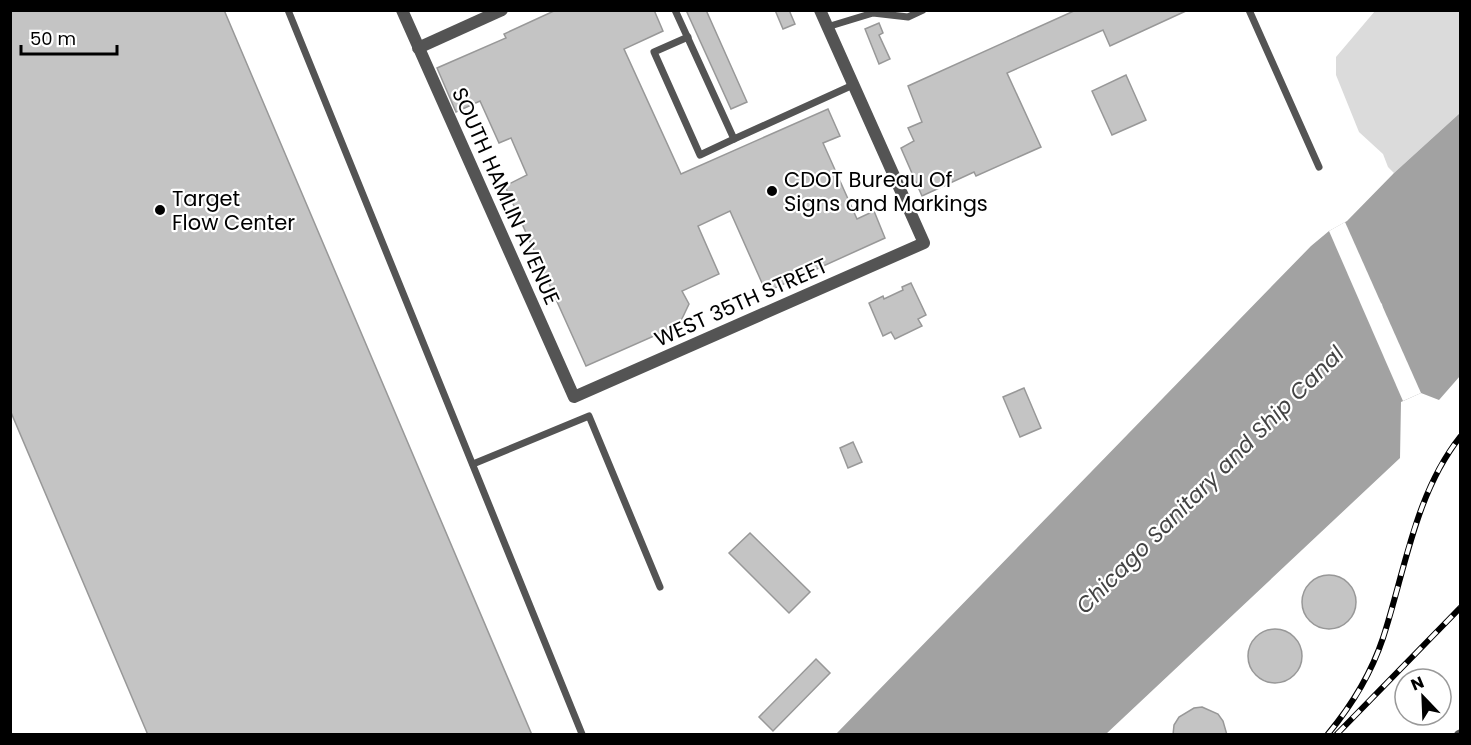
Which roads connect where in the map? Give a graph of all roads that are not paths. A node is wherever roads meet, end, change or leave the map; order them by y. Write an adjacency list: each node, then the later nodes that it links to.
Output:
1 (288, 10): 15 (lane)
2 (402, 10): 10 (street, SOUTH HAMLIN AVENUE)
3 (502, 10): 10 (street)
4 (675, 10): 9 (lane)
5 (820, 10): 8 (street)
6 (923, 10): 8 (lane)
7 (1249, 10): 13 (lane)
8 (827, 27): 11 (street)
9 (688, 37): 12 (lane); 12 (lane)
10 (418, 48): 14 (street, SOUTH HAMLIN AVENUE)
11 (853, 84): 12 (lane); 14 (street, WEST 35TH STREET)
12 (734, 139)
13 (1319, 167)
14 (574, 397)
15 (473, 464): 16 (lane); 17 (lane)
16 (660, 587)
17 (582, 735)

